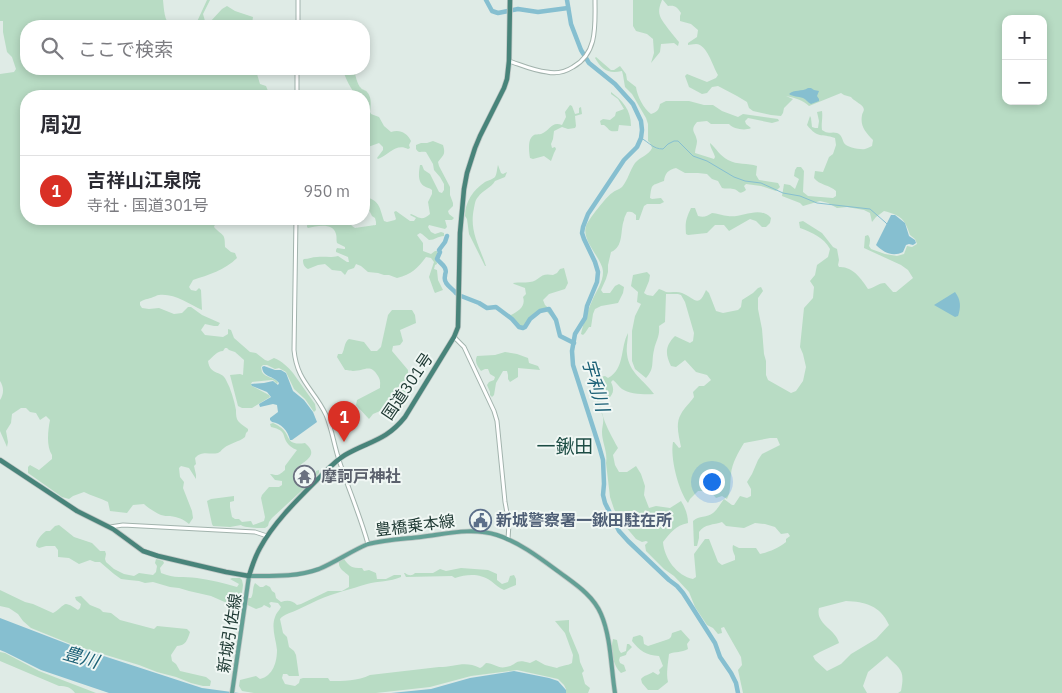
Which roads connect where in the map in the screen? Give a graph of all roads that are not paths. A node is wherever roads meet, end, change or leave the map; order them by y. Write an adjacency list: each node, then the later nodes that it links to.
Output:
1 (298, 0): 4 (street)
2 (510, 0): 5 (highway, 国道301号)
3 (595, 0): 5 (street)
4 (298, 20)
5 (509, 61): 9 (highway, 国道301号)
6 (297, 75): 7 (street)
7 (297, 90)
8 (296, 225): 11 (street)
9 (454, 337): 11 (highway, 国道301号); 16 (street)
10 (0, 460): 13 (highway)
11 (339, 460): 15 (highway, 国道301号); 17 (street)
12 (118, 526): 13 (street); 14 (street); 15 (street)
13 (110, 527): 14 (highway)
14 (117, 532): 18 (highway)
15 (267, 536): 18 (highway, 国道301号)
16 (508, 540): 17 (main road, 豊橋乗本線); 20 (main road, 豊橋乗本線)
17 (368, 544): 18 (main road, 豊橋乗本線)
18 (250, 576): 19 (main road, 新城引佐線)
19 (232, 693)
20 (615, 693)

